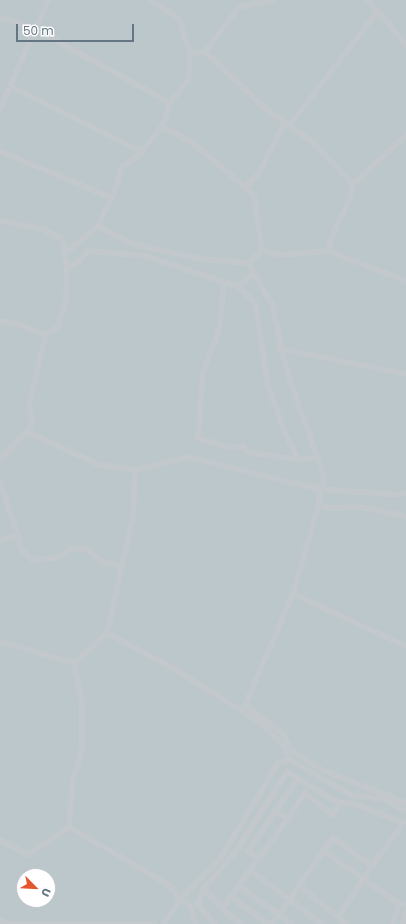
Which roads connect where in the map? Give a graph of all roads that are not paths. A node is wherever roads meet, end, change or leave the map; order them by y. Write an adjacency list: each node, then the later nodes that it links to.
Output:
1 (48, 0): 7 (lane)
2 (151, 0): 10 (lane)
3 (272, 0): 9 (lane)
4 (367, 0): 5 (lane)
5 (378, 12): 8 (lane); 14 (lane)
6 (0, 17): 7 (lane)
7 (35, 29): 11 (lane); 12 (lane)
8 (406, 45)
9 (205, 52): 10 (lane); 14 (lane)
10 (190, 54): 12 (lane)
11 (10, 86): 13 (lane); 18 (lane)
12 (170, 103): 15 (lane)
13 (0, 108)
14 (287, 124): 19 (lane); 20 (lane)
15 (162, 126): 18 (lane); 20 (lane)
16 (406, 135): 19 (lane)
17 (0, 151): 21 (lane)
18 (142, 152): 21 (lane)
19 (353, 184): 25 (lane)
20 (245, 187): 24 (lane)
21 (112, 198): 23 (lane)
22 (0, 221): 26 (lane)
23 (98, 226): 26 (lane); 27 (lane)
24 (262, 251): 25 (lane); 27 (lane)
25 (328, 251): 30 (lane)
26 (65, 254): 28 (lane)
27 (248, 263): 29 (lane)
28 (67, 268): 31 (lane); 34 (lane)
29 (253, 273): 32 (lane); 35 (lane)
30 (406, 281)
31 (224, 284): 32 (lane); 40 (lane)
32 (239, 287): 40 (lane)
33 (0, 322): 34 (lane)
34 (46, 335): 37 (lane)
35 (282, 349): 36 (lane); 38 (lane)
36 (406, 374)
37 (27, 432): 39 (lane); 41 (lane)
38 (318, 458): 40 (lane); 43 (lane)
39 (0, 459)
40 (298, 459)
41 (135, 470): 43 (lane); 49 (lane)
42 (0, 483): 47 (lane)
43 (319, 489): 44 (lane); 45 (lane)
44 (406, 493)
45 (319, 504): 46 (lane); 50 (lane)
46 (406, 516)
47 (18, 535): 48 (lane); 49 (lane)
48 (0, 540)
49 (122, 566): 51 (lane)
50 (293, 594): 53 (lane); 55 (lane)
51 (107, 633): 54 (lane); 56 (lane)
52 (0, 642): 54 (lane)
53 (406, 646)
54 (74, 663): 67 (lane)
55 (245, 705): 56 (lane); 62 (lane)
56 (242, 711): 57 (lane)
57 (289, 760): 63 (lane); 78 (lane)
58 (298, 779): 59 (lane); 64 (lane); 76 (lane)
59 (310, 786): 60 (lane); 61 (lane)
60 (305, 793): 61 (lane); 65 (lane)
61 (341, 802): 66 (lane)
62 (406, 803)
63 (406, 811)
64 (276, 812): 65 (lane); 70 (lane)
65 (288, 819): 70 (lane)
66 (405, 823): 71 (lane)
67 (69, 827): 68 (lane); 78 (lane)
68 (0, 840)
69 (324, 851): 71 (lane); 73 (lane); 74 (lane)
70 (259, 858): 72 (lane)
71 (372, 866): 73 (lane)
72 (250, 870): 75 (lane); 79 (lane)
73 (364, 879): 81 (lane); 87 (lane)
74 (299, 885): 79 (lane); 87 (lane)
75 (239, 886): 77 (lane); 86 (lane)
76 (204, 888): 83 (lane); 84 (lane)
77 (231, 897): 84 (lane); 95 (lane)
78 (180, 899): 80 (lane); 91 (lane)
79 (289, 899): 86 (lane); 98 (lane)
80 (189, 904): 83 (lane); 92 (lane)
81 (399, 904): 82 (lane); 100 (lane)
82 (406, 904)
83 (198, 905): 93 (lane)
84 (222, 909): 94 (lane)
85 (406, 911): 101 (lane)
86 (279, 915): 96 (lane); 97 (lane)
87 (338, 918): 99 (lane)
88 (0, 920): 89 (lane)
89 (8, 924): 90 (lane)
90 (154, 924)
91 (164, 924)
92 (196, 924)
93 (215, 924)
94 (241, 924)
95 (268, 924)
96 (272, 924)
97 (292, 924)
98 (322, 924)
99 (346, 924)
100 (394, 924)
101 (403, 924)

